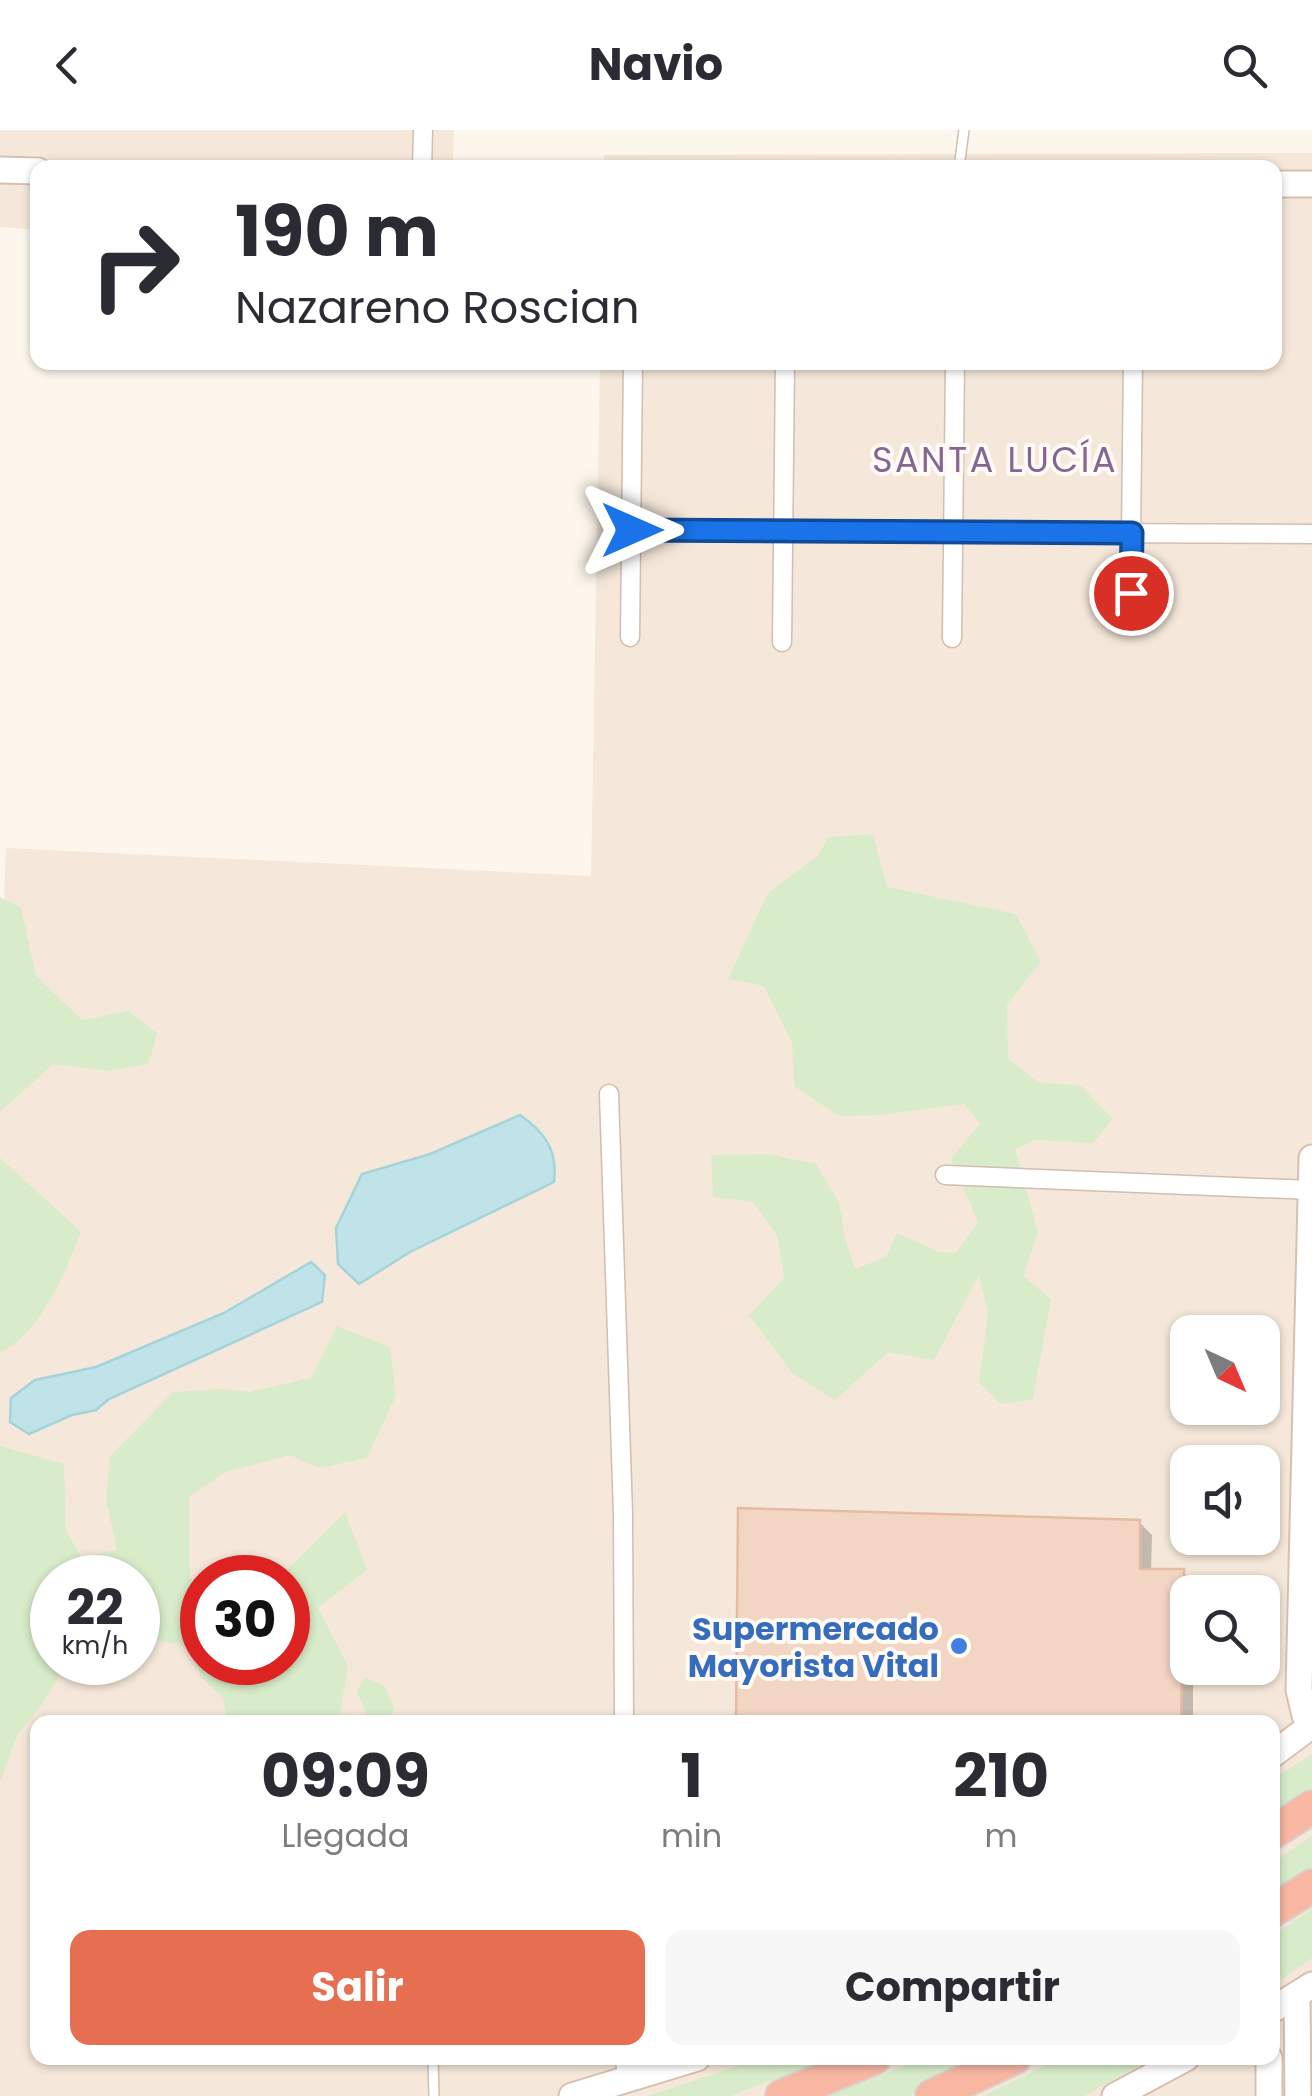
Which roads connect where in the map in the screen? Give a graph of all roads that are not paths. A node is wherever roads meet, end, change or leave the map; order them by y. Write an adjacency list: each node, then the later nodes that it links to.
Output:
1 (423, 130): 3 (street)
2 (964, 130): 4 (lane)
3 (422, 160)
4 (960, 160)
5 (0, 170): 6 (street)
6 (30, 171)
7 (1282, 184): 8 (street)
8 (1312, 184)
9 (634, 370): 13 (street)
10 (785, 370): 14 (street)
11 (955, 370): 15 (street)
12 (1133, 370): 16 (street)
13 (632, 530): 14 (street); 19 (street)
14 (783, 531): 15 (street); 21 (street)
15 (954, 532): 16 (street); 20 (street)
16 (1132, 533): 17 (street); 18 (street)
17 (1312, 534)
18 (1130, 623)
19 (630, 637)
20 (952, 638)
21 (782, 642)
22 (609, 1094): 26 (street)
23 (1312, 1158): 25 (street)
24 (945, 1175): 25 (street)
25 (1311, 1190): 27 (street)
26 (624, 1715)
27 (1312, 1724): 28 (street)
28 (1280, 1749)
29 (1312, 1807): 30 (highway)
30 (1280, 1829)
31 (1312, 1886): 32 (highway)
32 (1280, 1905)
33 (1305, 1991): 34 (street); 47 (street)
34 (1280, 2005)
35 (433, 2065): 41 (lane)
36 (857, 2065): 43 (highway)
37 (999, 2065): 44 (highway)
38 (1173, 2065): 45 (street)
39 (1269, 2065): 46 (street)
40 (626, 2068): 42 (street)
41 (434, 2096)
42 (572, 2096)
43 (782, 2096)
44 (932, 2096)
45 (1115, 2096)
46 (1269, 2096)
47 (1298, 2096)

